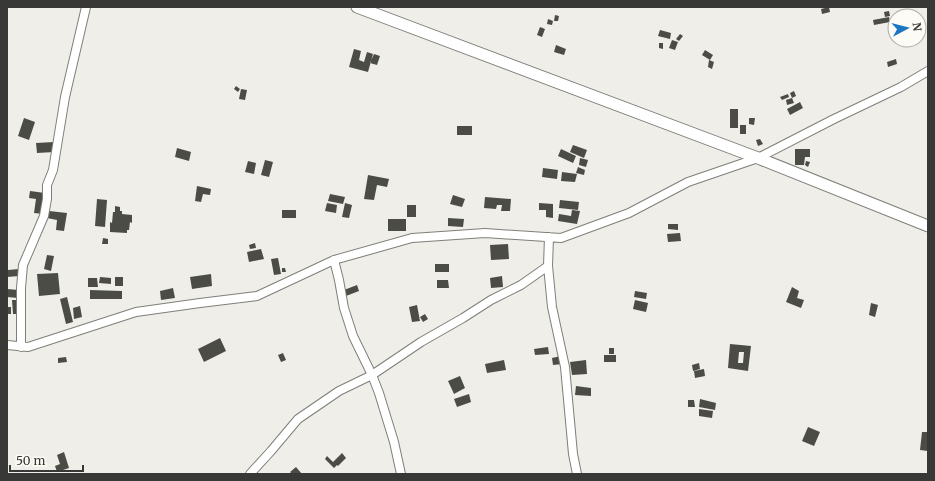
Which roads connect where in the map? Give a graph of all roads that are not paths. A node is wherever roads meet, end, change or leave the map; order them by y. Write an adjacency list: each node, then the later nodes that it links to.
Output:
1 (86, 7): 10 (street)
2 (357, 7): 4 (street)
3 (928, 71): 4 (street)
4 (758, 158): 5 (street); 6 (street)
5 (928, 226)
6 (549, 237): 7 (street); 8 (street)
7 (334, 260): 10 (street); 11 (street)
8 (548, 266): 11 (street); 14 (street)
9 (7, 345): 10 (street)
10 (20, 346)
11 (372, 375): 12 (street); 13 (street)
12 (250, 474)
13 (401, 474)
14 (577, 474)

